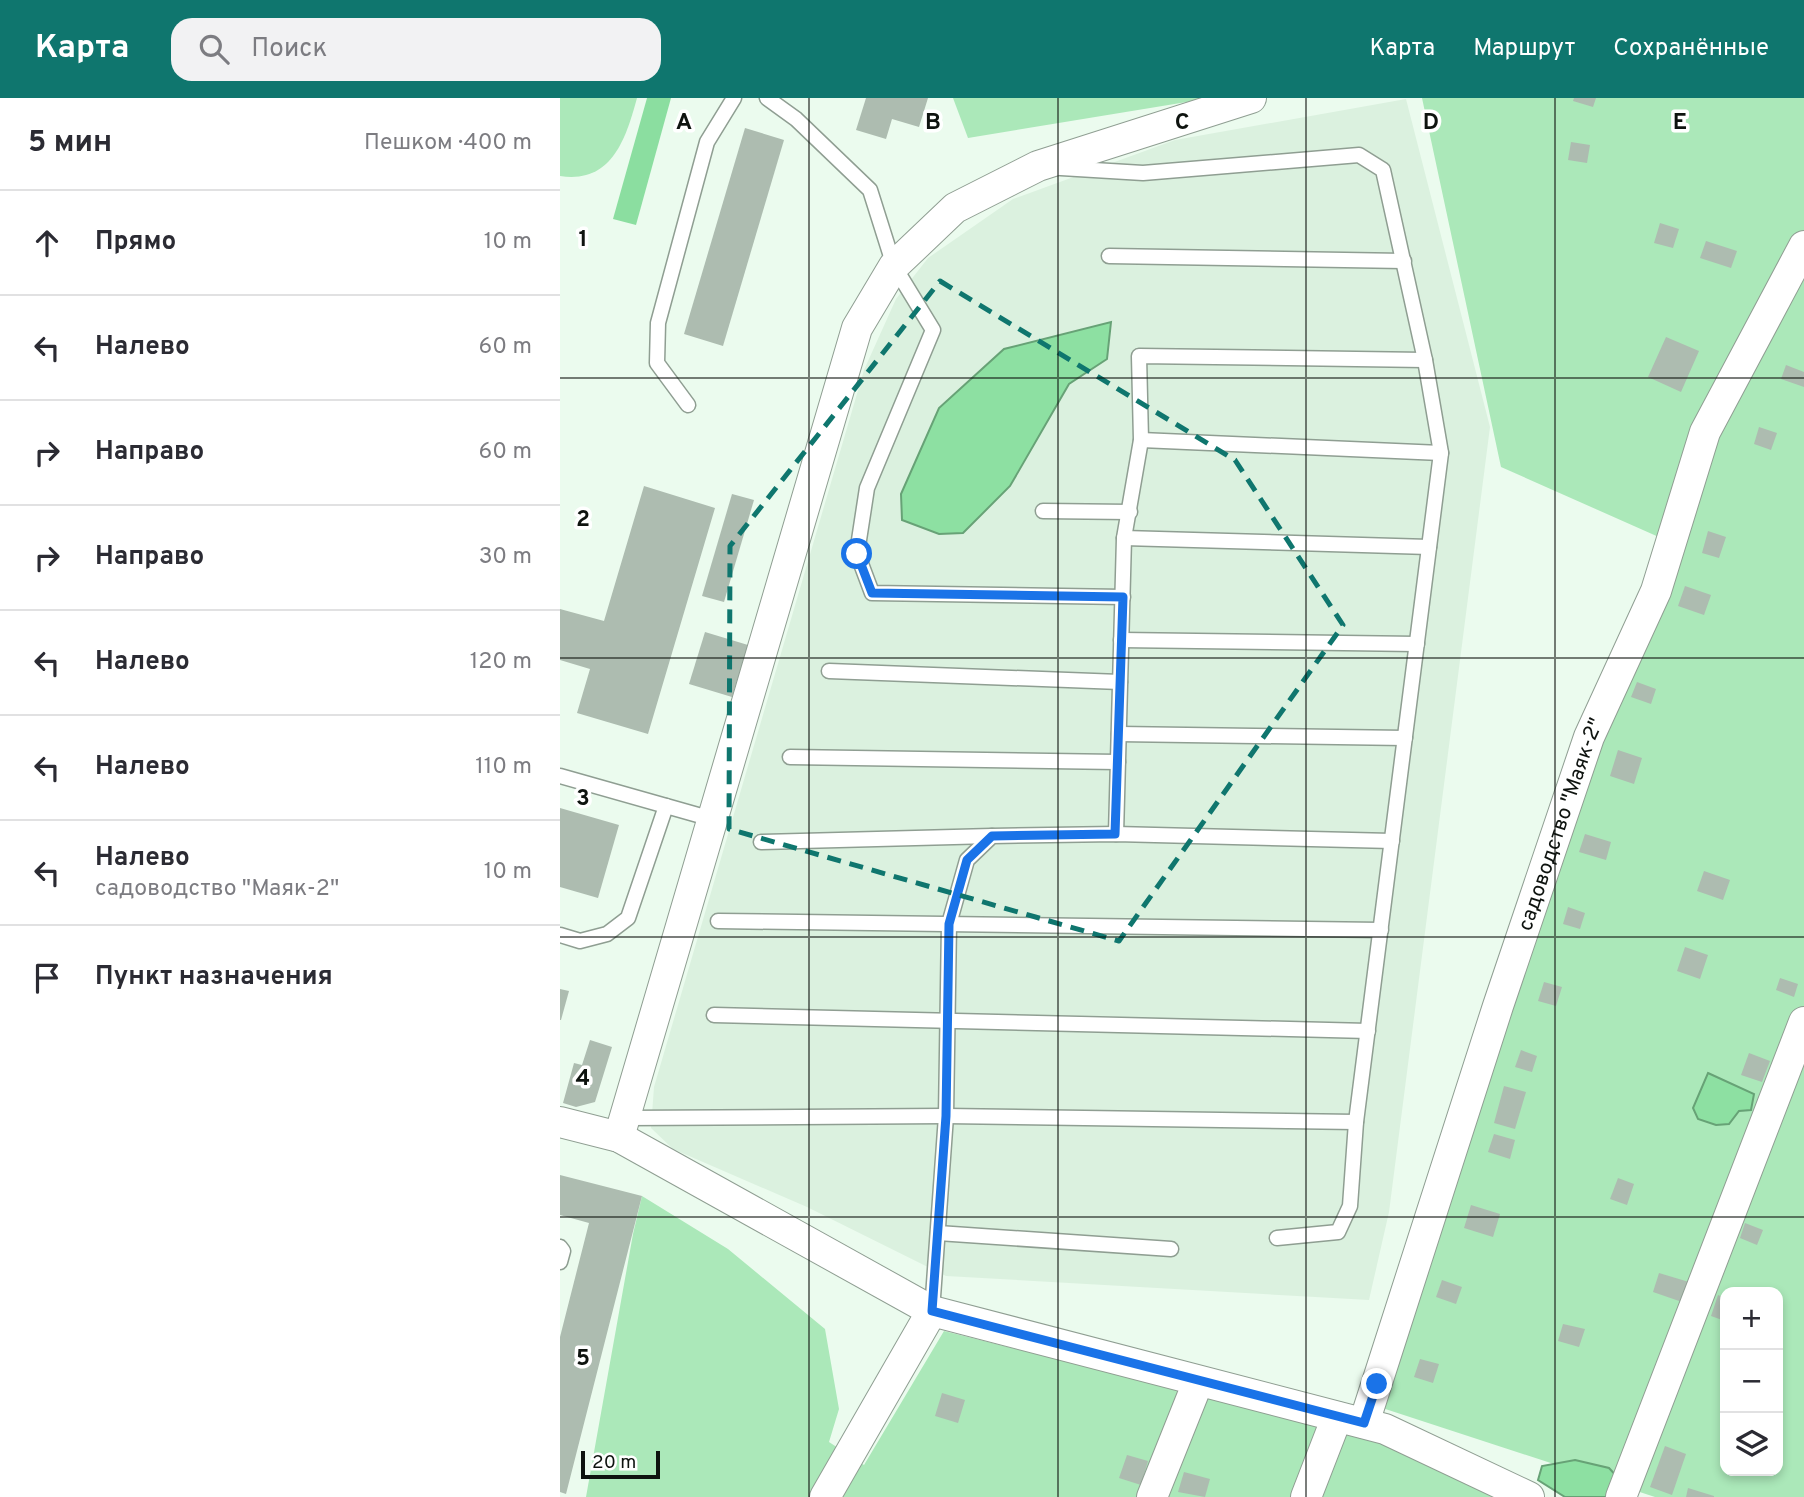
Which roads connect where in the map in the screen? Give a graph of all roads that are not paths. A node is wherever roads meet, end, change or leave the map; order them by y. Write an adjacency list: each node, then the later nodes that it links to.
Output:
1 (734, 98): 10 (lane)
2 (766, 98): 8 (lane)
3 (1251, 98): 4 (street)
4 (1038, 166): 7 (lane); 8 (street)
5 (1804, 246): 52 (street, садоводство "Маяк-2")
6 (1109, 256): 7 (lane)
7 (1404, 261): 9 (lane)
8 (894, 266): 17 (lane); 28 (street)
9 (1425, 360): 11 (lane); 12 (lane)
10 (688, 405)
11 (1141, 440): 12 (lane); 14 (lane)
12 (1441, 453): 16 (lane)
13 (1043, 511): 14 (lane)
14 (1130, 512): 15 (lane)
15 (1124, 538): 16 (lane); 17 (lane)
16 (1429, 547): 19 (lane)
17 (1123, 597): 18 (lane)
18 (1122, 640): 19 (lane); 21 (lane)
19 (1417, 644): 23 (lane)
20 (829, 671): 21 (lane)
21 (1120, 682): 22 (lane)
22 (1119, 734): 23 (lane); 25 (lane)
23 (1405, 738): 31 (lane)
24 (790, 757): 25 (lane)
25 (1118, 762): 29 (lane)
26 (560, 776): 27 (lane)
27 (666, 806): 28 (lane); 36 (lane)
28 (712, 819): 44 (street)
29 (1115, 834): 30 (lane); 31 (lane)
30 (992, 836): 32 (lane); 34 (lane)
31 (1392, 841): 35 (lane)
32 (761, 842)
33 (718, 921): 34 (lane)
34 (949, 924): 35 (lane); 38 (lane)
35 (1381, 930): 40 (lane)
36 (560, 935)
37 (714, 1015): 38 (lane)
38 (946, 1020): 40 (lane); 41 (lane)
39 (1804, 1022): 57 (street)
40 (1368, 1031): 43 (lane)
41 (946, 1116): 43 (lane); 44 (lane); 45 (lane)
42 (560, 1122): 44 (street)
43 (1356, 1122): 46 (lane)
44 (622, 1128): 50 (street)
45 (938, 1233): 48 (lane); 50 (lane)
46 (1277, 1238)
47 (560, 1247): 49 (lane)
48 (1171, 1249)
49 (560, 1262)
50 (932, 1311): 51 (street); 53 (street)
51 (1198, 1382): 52 (street); 54 (street)
52 (1350, 1420): 55 (street, садоводство "Маяк-2"); 56 (street)
53 (825, 1497)
54 (1153, 1497)
55 (1306, 1497)
56 (1529, 1497)
57 (1621, 1497)

